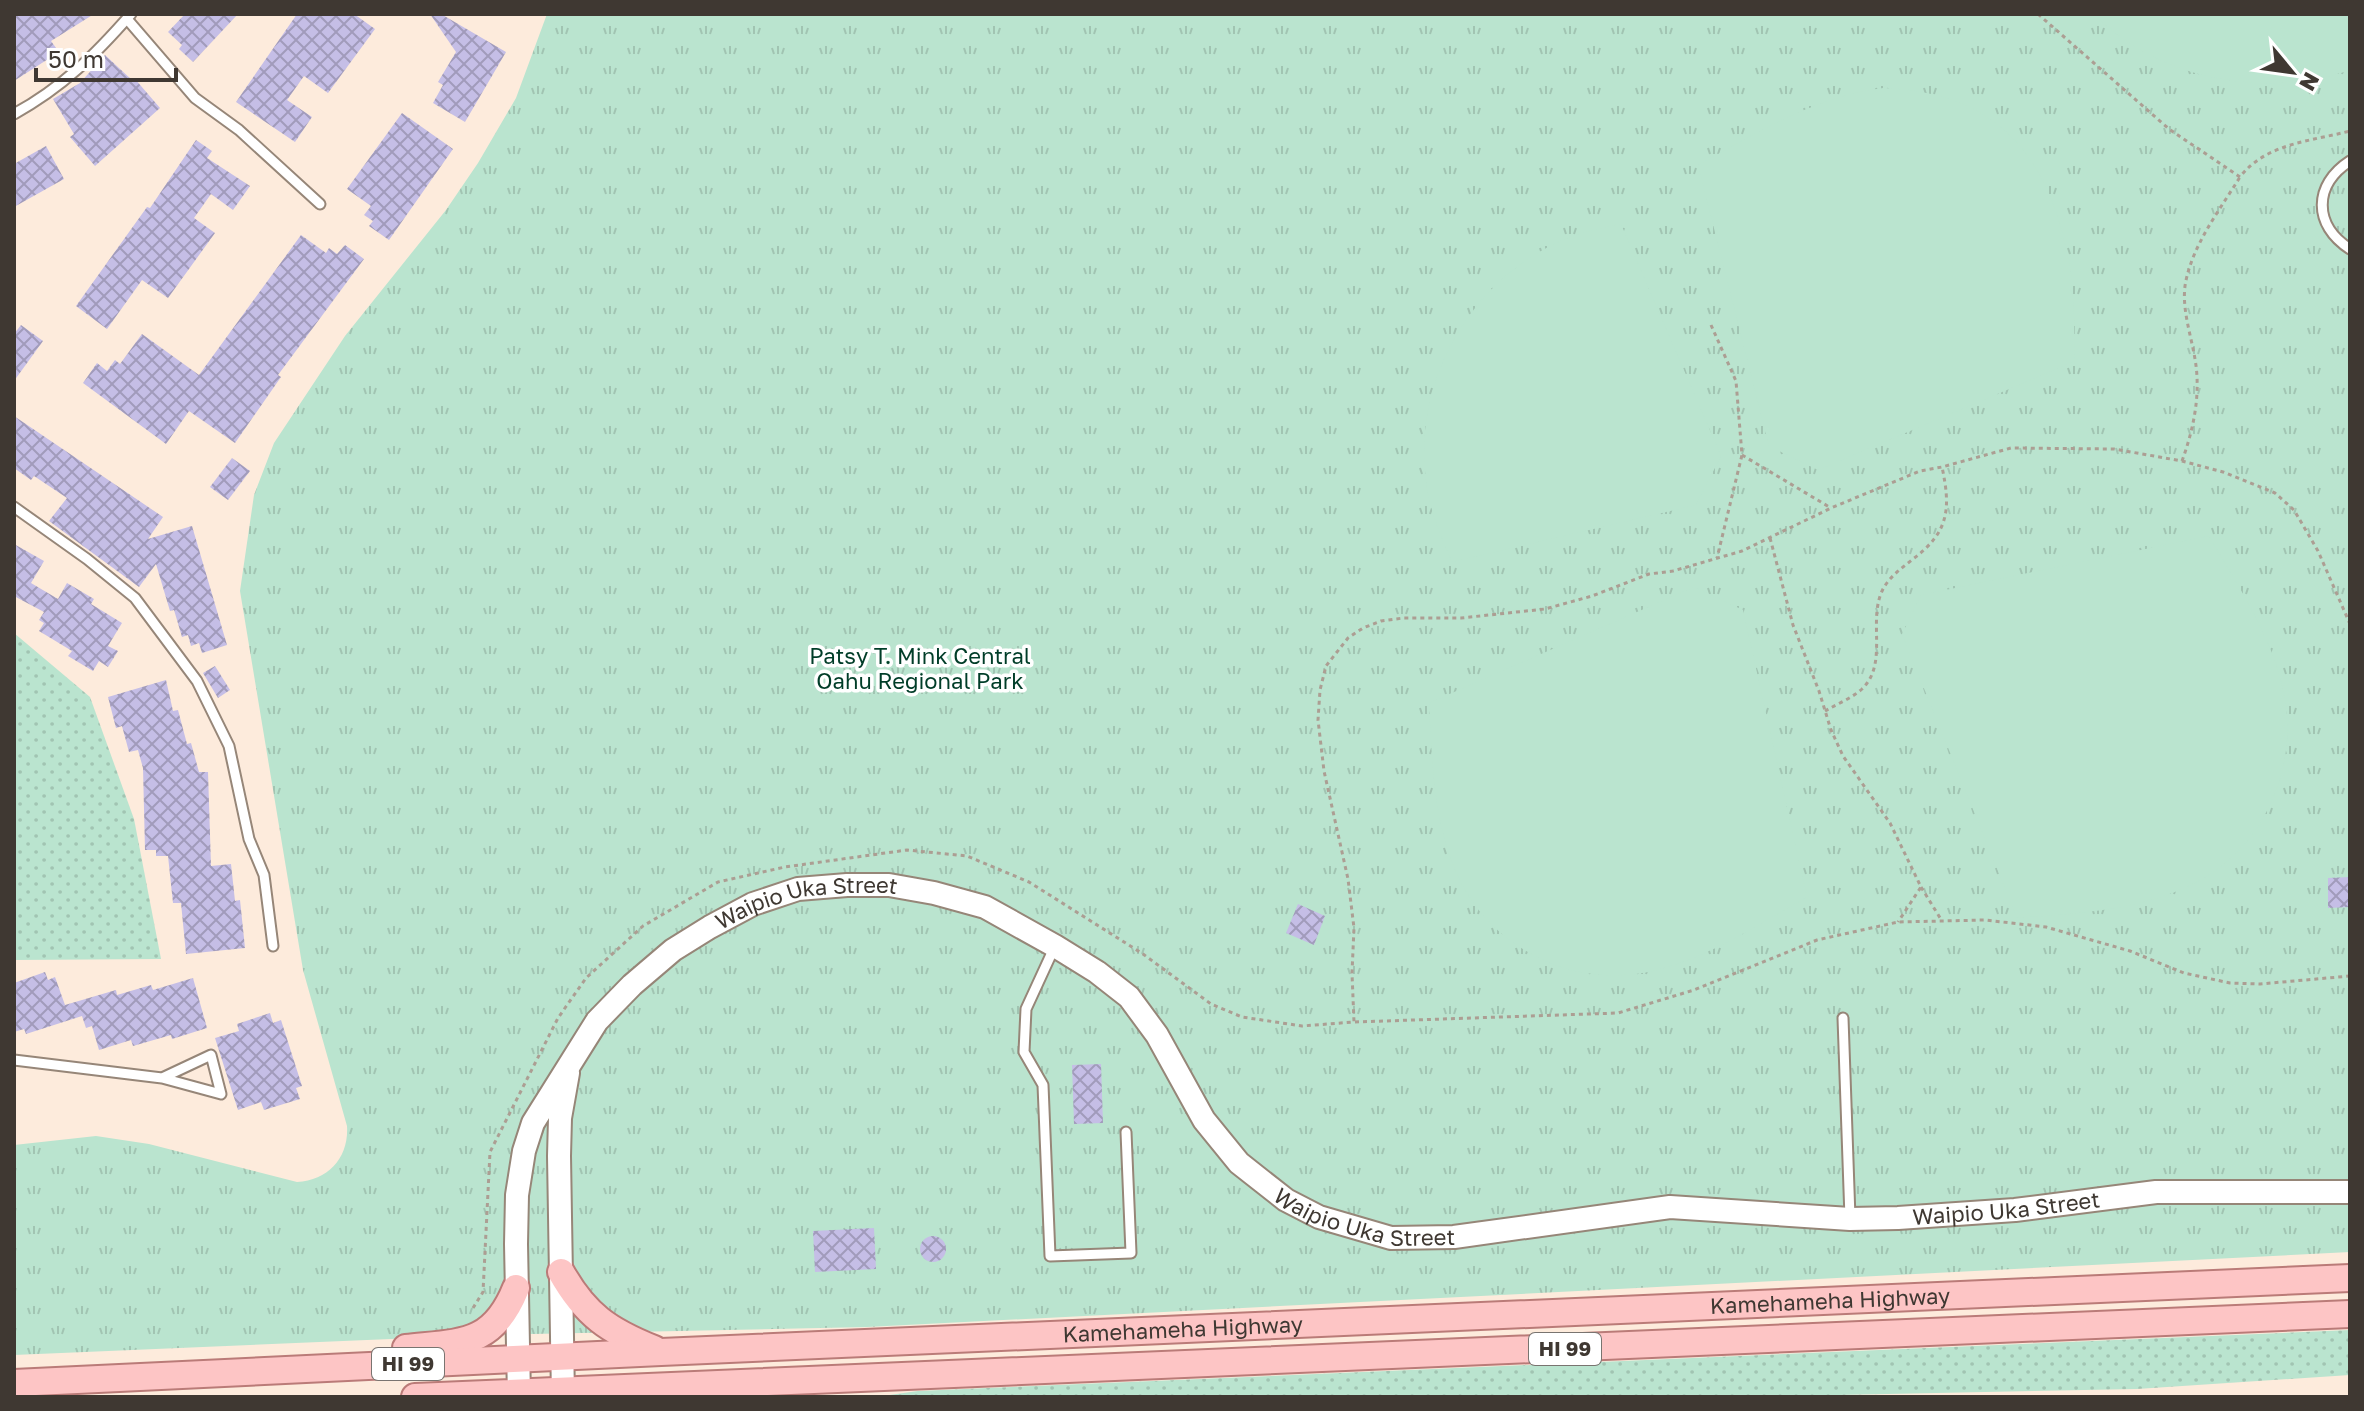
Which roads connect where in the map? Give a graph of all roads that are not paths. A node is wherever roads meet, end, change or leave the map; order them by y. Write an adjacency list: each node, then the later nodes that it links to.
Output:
1 (129, 16): 2 (lane); 4 (lane)
2 (14, 114)
3 (2350, 161): 5 (lane)
4 (320, 204)
5 (2350, 249)
6 (14, 507): 7 (lane)
7 (273, 946)
8 (1055, 946): 11 (street, Waipio Uka Street); 13 (lane); 15 (street, Waipio Uka Street)
9 (1843, 1018): 15 (lane)
10 (14, 1060): 12 (lane)
11 (571, 1061): 16 (street, Waipio Uka Street); 18 (street, Waipio Uka Street)
12 (162, 1078): 12 (lane)
13 (1126, 1132)
14 (2350, 1192): 15 (street, Waipio Uka Street)
15 (1850, 1219)
16 (561, 1272): 20 (main road); 21 (street, Waipio Uka Street)
17 (2350, 1278): 20 (main road, Kamehameha Highway / HI 99)
18 (516, 1288): 22 (street, Waipio Uka Street); 23 (main road)
19 (2350, 1314): 25 (main road, Kamehameha Highway / HI 99)
20 (661, 1352): 21 (main road, Kamehameha Highway / HI 99)
21 (562, 1358): 22 (main road, Kamehameha Highway / HI 99); 26 (street, Waipio Uka Street)
22 (518, 1359): 23 (main road, Kamehameha Highway / HI 99); 27 (street, Waipio Uka Street)
23 (366, 1366): 24 (main road, Kamehameha Highway / HI 99)
24 (14, 1383)
25 (708, 1386): 26 (main road, Kamehameha Highway / HI 99); 30 (main road)
26 (563, 1394): 27 (main road, Kamehameha Highway / HI 99)
27 (519, 1395): 29 (main road, Kamehameha Highway / HI 99)
28 (415, 1397): 29 (main road, Kamehameha Highway / HI 99)
29 (428, 1397)
30 (646, 1397)

